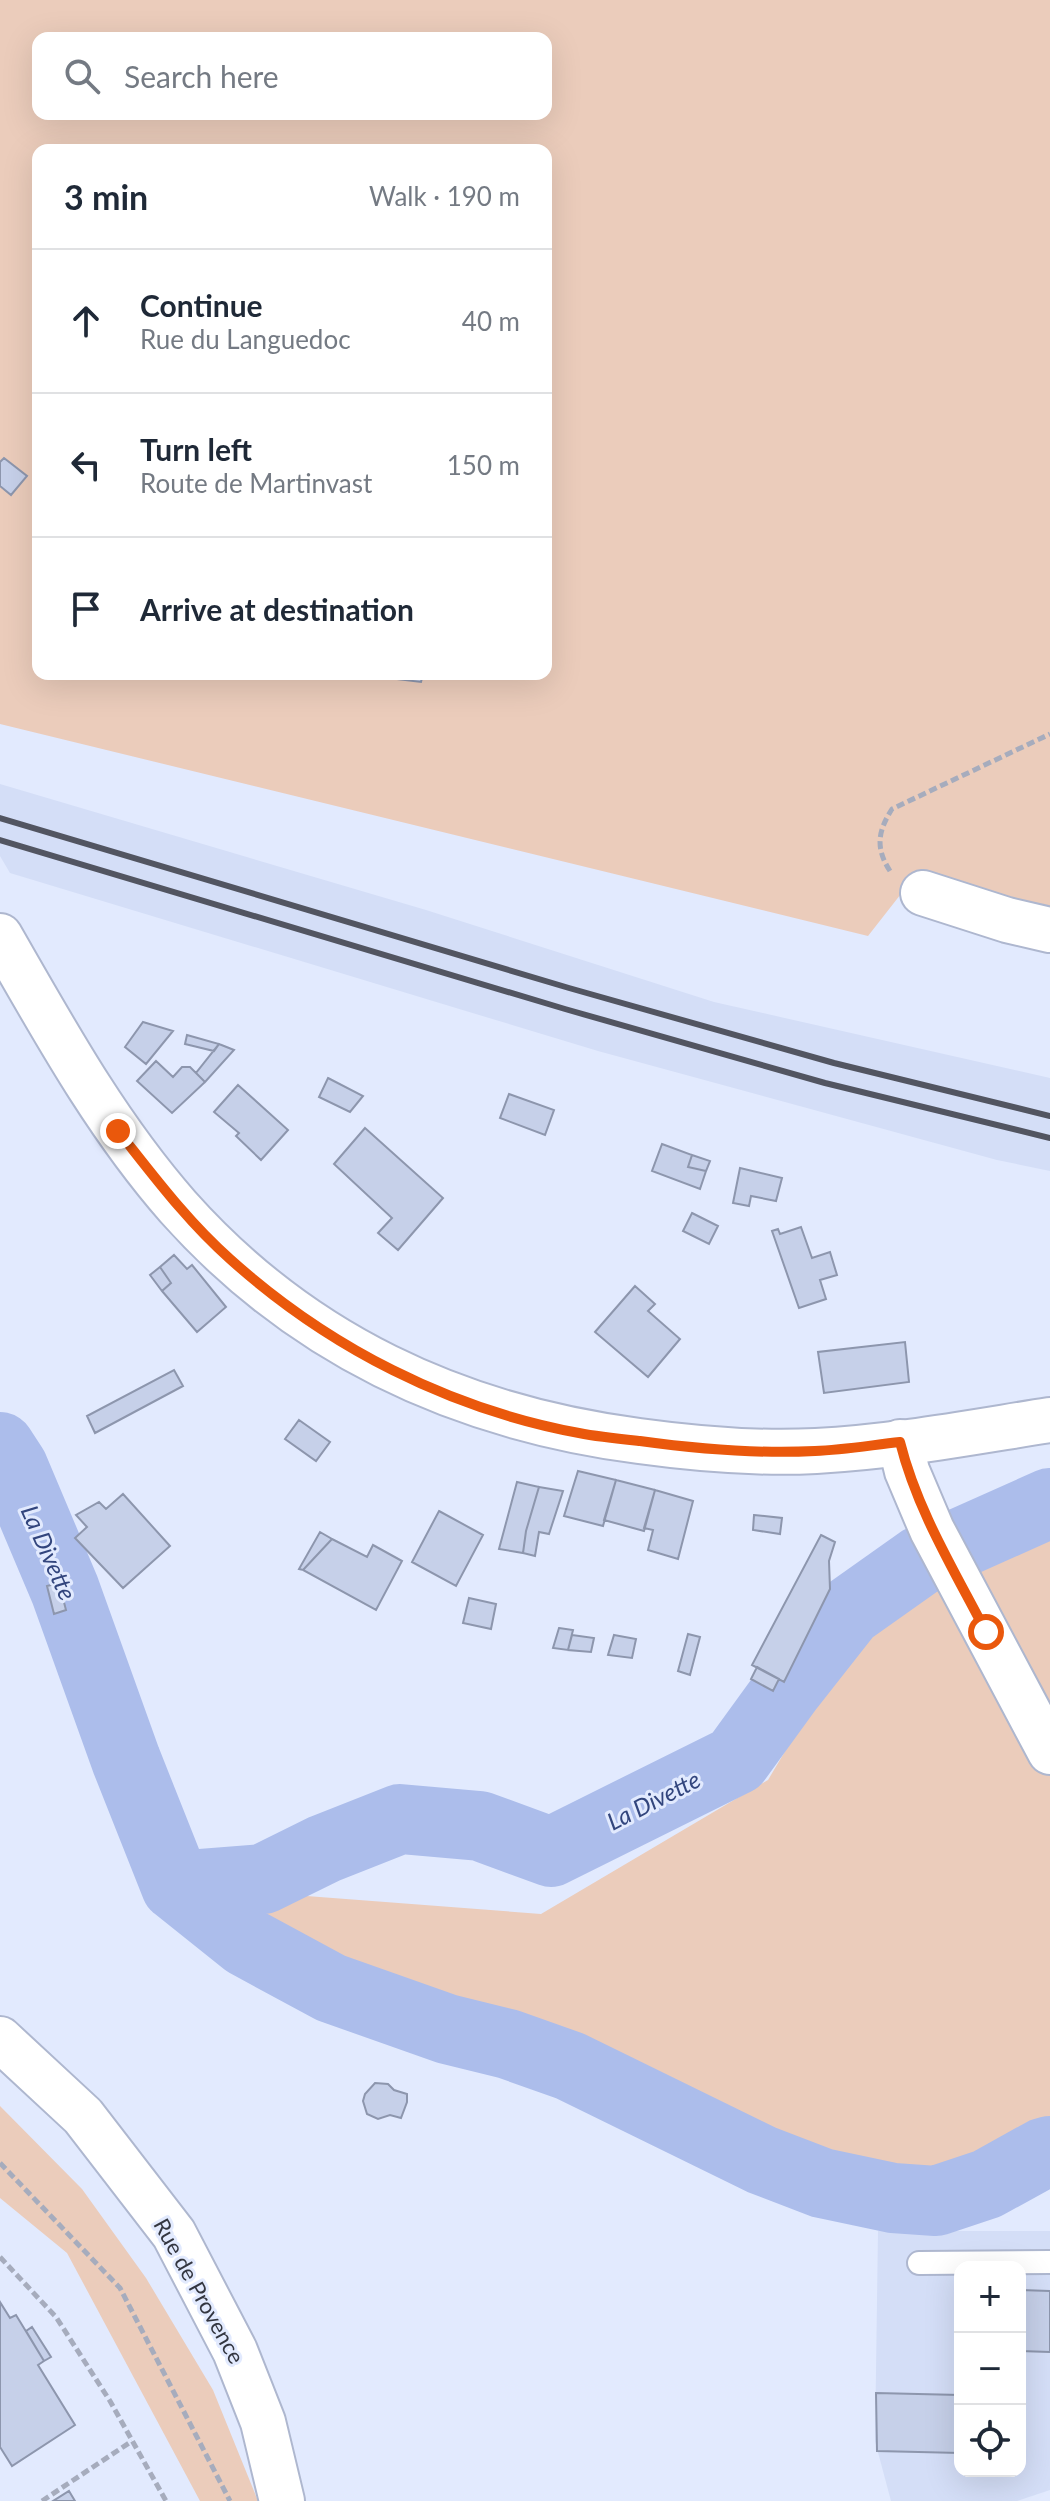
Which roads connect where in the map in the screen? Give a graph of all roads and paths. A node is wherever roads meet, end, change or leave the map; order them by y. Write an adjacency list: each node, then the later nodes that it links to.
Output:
1 (1050, 734): 2 (path)
2 (923, 893): 3 (main road)
3 (1050, 930)
4 (0, 936): 6 (main road)
5 (1050, 1420): 6 (main road)
6 (900, 1442): 7 (main road)
7 (1050, 1752)
8 (0, 2039): 17 (main road, Rue de Provence)
9 (0, 2163): 16 (path)
10 (0, 2257): 13 (path)
11 (1050, 2262): 12 (lane)
12 (919, 2263)
13 (132, 2441): 14 (path); 15 (path)
14 (42, 2501)
15 (166, 2501)
16 (230, 2501)
17 (282, 2501)

